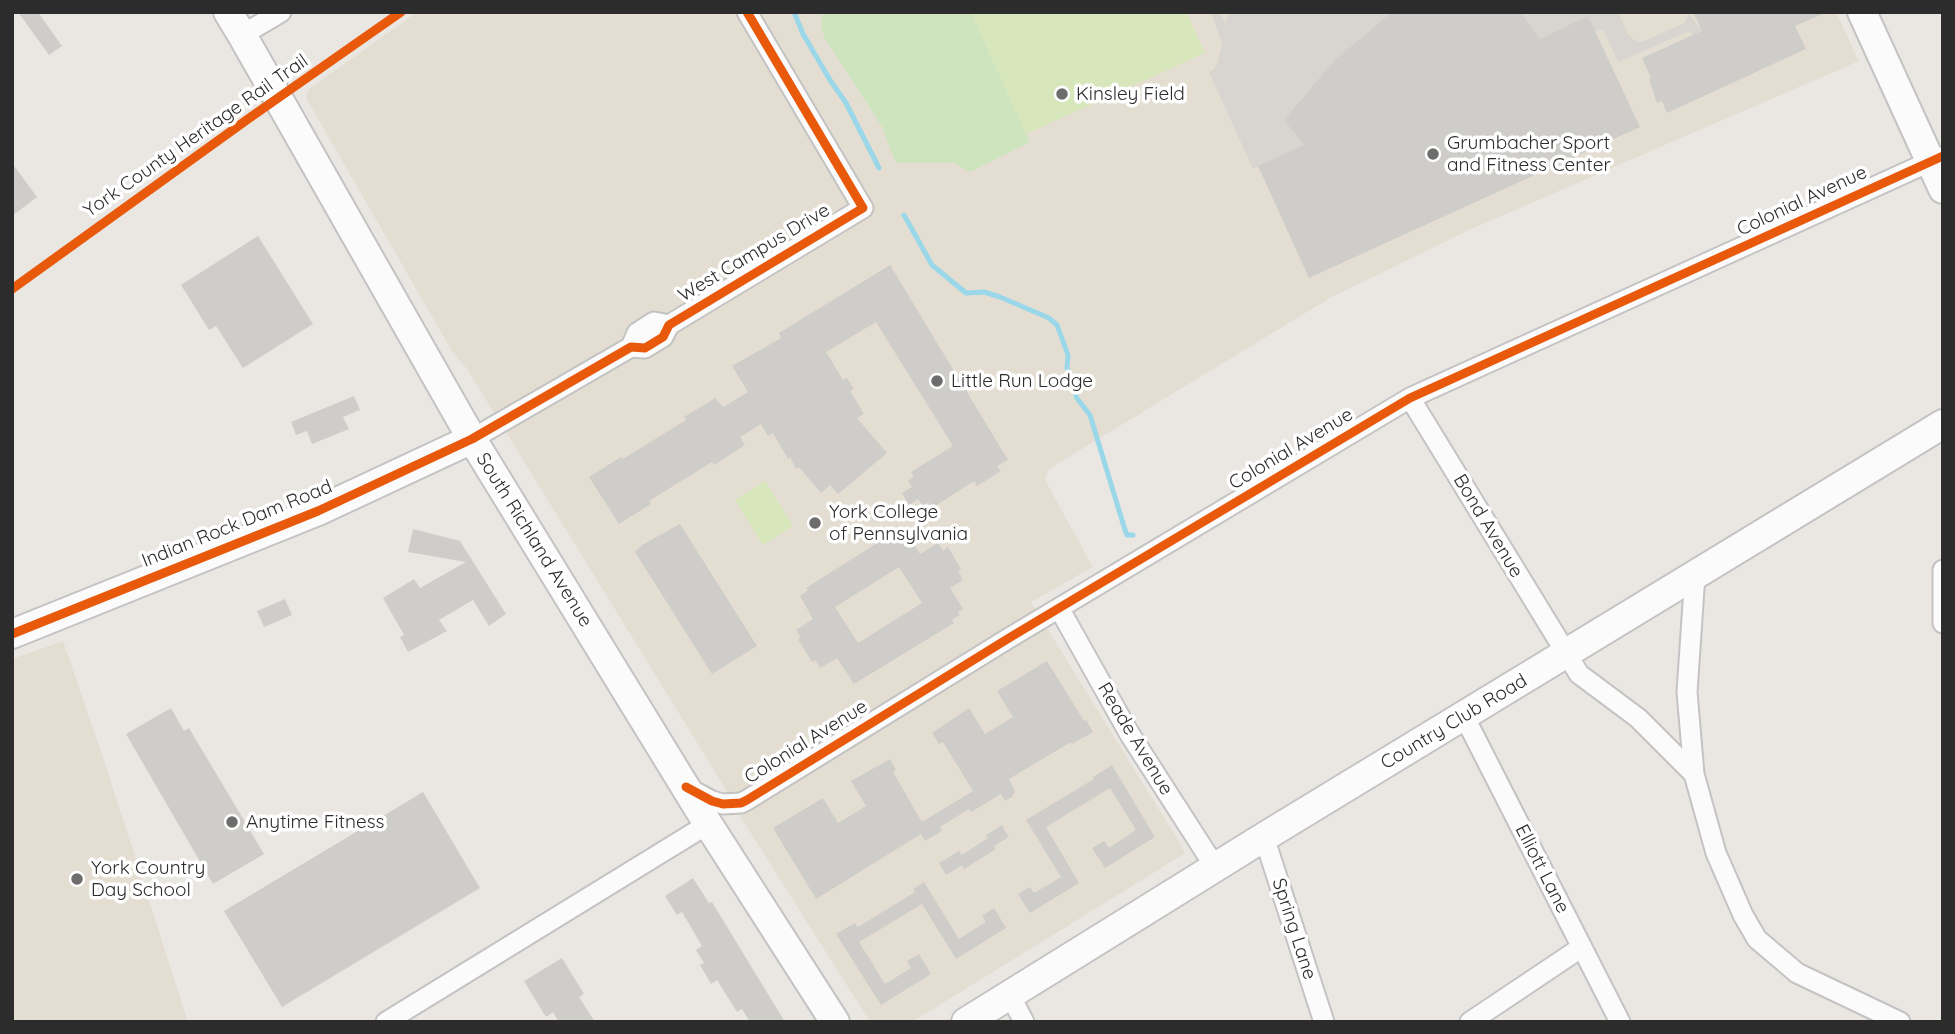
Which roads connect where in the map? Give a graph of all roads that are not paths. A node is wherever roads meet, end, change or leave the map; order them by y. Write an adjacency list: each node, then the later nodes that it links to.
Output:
1 (281, 12): 4 (street)
2 (747, 12): 9 (street, West Campus Drive)
3 (1862, 12): 5 (main road)
4 (235, 23): 9 (main road, South Richland Avenue)
5 (1936, 159): 6 (main road); 7 (street, Colonial Avenue)
6 (1943, 189)
7 (1410, 398): 12 (street, Colonial Avenue); 15 (street, Bond Avenue)
8 (1943, 424): 11 (main road, Country Club Road)
9 (472, 439): 14 (main road, Indian Rock Dam Road); 18 (main road, South Richland Avenue)
10 (1943, 570): 13 (street)
11 (1695, 574): 15 (main road, Country Club Road); 17 (street)
12 (1059, 608): 18 (street, Colonial Avenue); 21 (street, Reade Avenue)
13 (1943, 623)
14 (12, 634)
15 (1566, 655): 16 (main road, Country Club Road); 17 (street, Bond Avenue)
16 (1464, 716): 20 (main road, Country Club Road); 22 (street, Elliott Lane)
17 (1694, 774): 31 (street)
18 (685, 787): 19 (main road, South Richland Avenue)
19 (708, 824): 24 (street); 25 (main road, South Richland Avenue)
20 (1264, 836): 21 (main road, Country Club Road); 28 (street, Spring Lane)
21 (1215, 867): 23 (main road, Country Club Road)
22 (1582, 947): 29 (street); 30 (street, Elliott Lane)
23 (1010, 995): 26 (main road, Country Club Road); 27 (street)
24 (386, 1022)
25 (835, 1022)
26 (966, 1022)
27 (1024, 1022)
28 (1324, 1022)
29 (1471, 1022)
30 (1620, 1022)
31 (1900, 1022)

